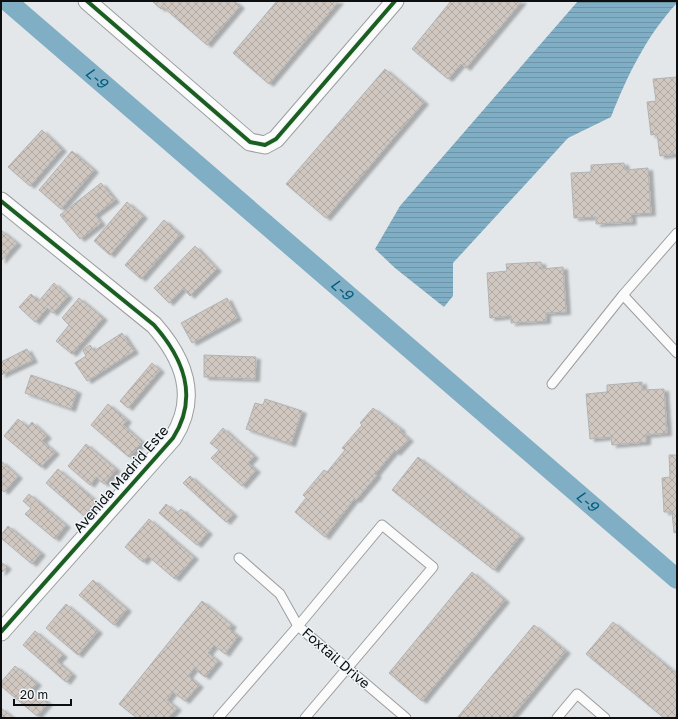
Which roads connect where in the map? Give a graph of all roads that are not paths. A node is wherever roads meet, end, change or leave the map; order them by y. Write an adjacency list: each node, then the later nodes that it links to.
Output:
1 (87, 1): 2 (street)
2 (395, 1)
3 (1, 201): 10 (street, Avenida Madrid Este)
4 (677, 233): 5 (lane)
5 (623, 295): 6 (lane); 7 (lane)
6 (677, 353)
7 (552, 384)
8 (239, 558): 9 (lane, Foxtail Drive)
9 (298, 626): 11 (lane, Foxtail Drive); 11 (lane); 12 (lane)
10 (1, 632)
11 (348, 669): 13 (lane); 14 (lane, Foxtail Drive)
12 (218, 718)
13 (305, 718)
14 (406, 718)
15 (557, 718): 16 (lane)
16 (605, 718)

